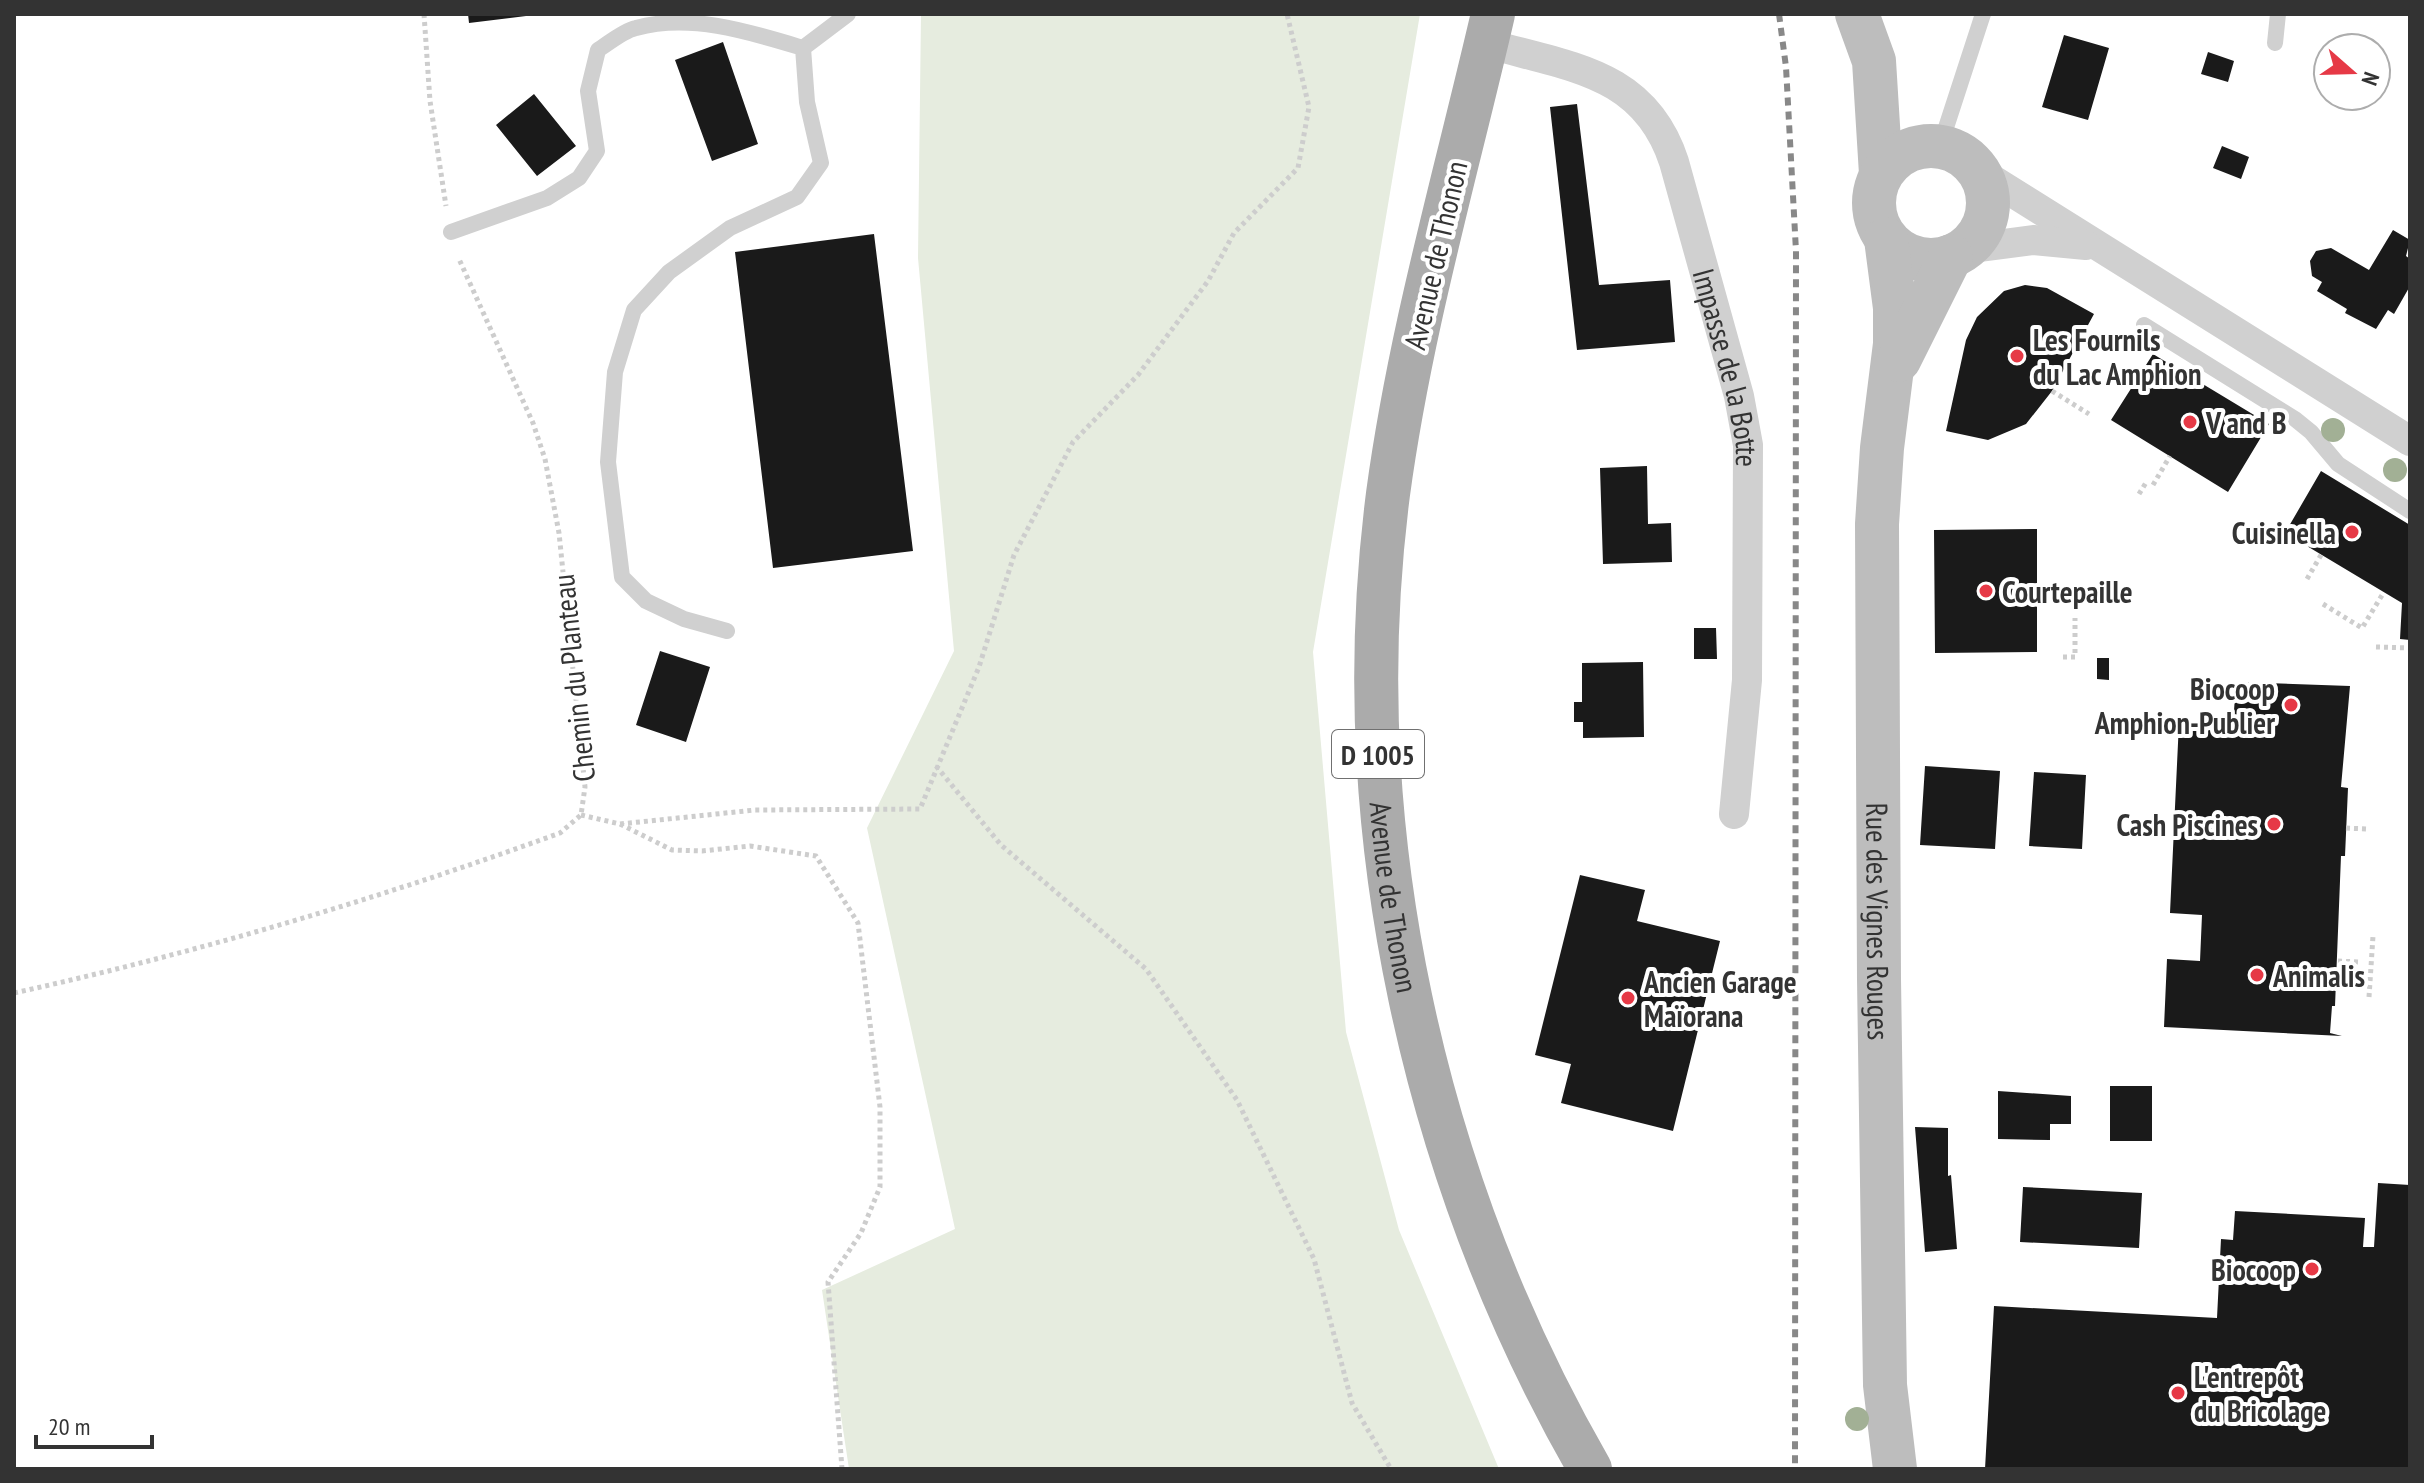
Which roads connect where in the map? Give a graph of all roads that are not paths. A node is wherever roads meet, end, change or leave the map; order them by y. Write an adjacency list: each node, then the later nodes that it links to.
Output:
1 (848, 14): 7 (lane)
2 (1857, 14): 8 (street)
3 (1983, 14): 9 (lane)
4 (2278, 14): 6 (lane)
5 (1489, 28): 21 (street, Impasse de la Botte); 22 (main road, Avenue de Thonon / D 1005)
6 (2275, 43)
7 (803, 48): 12 (lane); 20 (lane)
8 (1874, 61): 9 (street); 11 (street)
9 (1938, 146): 10 (street); 11 (street)
10 (1980, 172): 14 (street); 15 (street)
11 (1881, 174): 13 (street)
12 (451, 232)
13 (1886, 239): 15 (street); 17 (street, Rue des Vignes Rouges)
14 (2094, 245): 15 (street); 18 (street)
15 (1958, 253): 17 (street, Rue des Vignes Rouges)
16 (2144, 325): 19 (lane)
17 (1893, 373): 23 (street, Rue des Vignes Rouges)
18 (2410, 441)
19 (2410, 511)
20 (727, 631)
21 (1734, 814)
22 (1590, 1469)
23 (1895, 1469)

